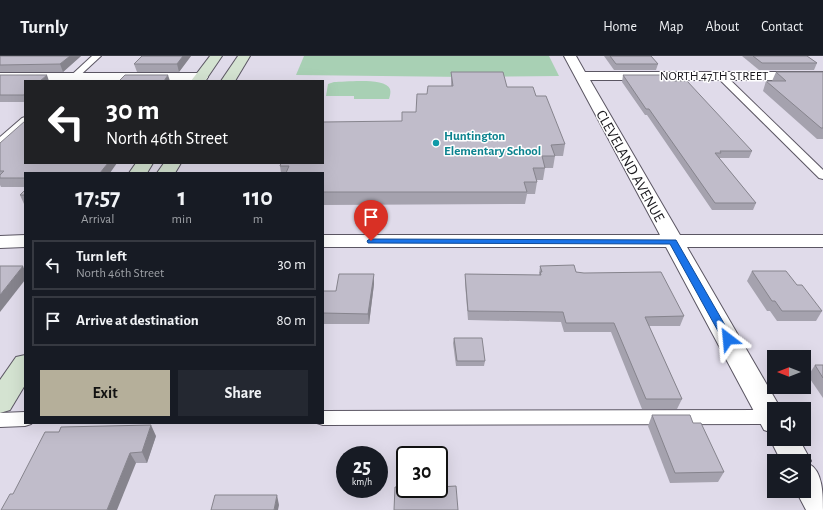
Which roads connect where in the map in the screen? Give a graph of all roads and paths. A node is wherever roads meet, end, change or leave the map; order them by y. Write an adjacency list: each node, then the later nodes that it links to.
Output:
1 (97, 56): 9 (lane)
2 (216, 56): 10 (main road)
3 (244, 56): 11 (main road)
4 (570, 56): 5 (street, CLEVELAND AVENUE)
5 (581, 76): 6 (street, NORTH 47TH STREET); 17 (street, CLEVELAND AVENUE)
6 (721, 76): 7 (street, NORTH 47TH STREET); 14 (lane)
7 (823, 76)
8 (0, 77): 9 (street)
9 (71, 79): 10 (street)
10 (200, 79)
11 (229, 80)
12 (24, 121): 13 (lane)
13 (0, 142)
14 (823, 176)
15 (24, 241): 19 (street)
16 (324, 241): 17 (street)
17 (673, 241): 18 (street); 22 (street, CLEVELAND AVENUE)
18 (823, 241)
19 (0, 242)
20 (24, 366): 21 (main road)
21 (0, 402)
22 (767, 410)
23 (324, 418): 26 (lane)
24 (24, 419): 25 (lane)
25 (0, 420)
26 (767, 426)
27 (811, 489): 28 (street)
28 (823, 510)

